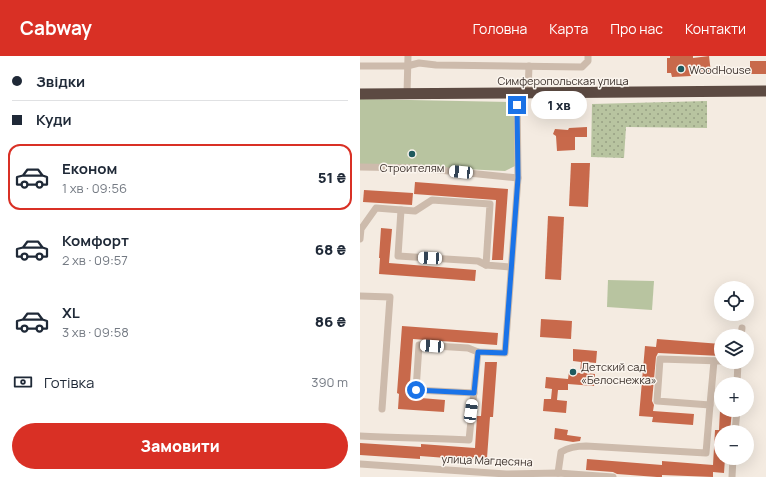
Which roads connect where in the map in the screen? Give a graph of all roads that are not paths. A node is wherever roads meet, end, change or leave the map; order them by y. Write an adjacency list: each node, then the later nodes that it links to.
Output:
1 (408, 56): 4 (street)
2 (588, 56): 5 (street)
3 (360, 66): 4 (street)
4 (407, 66): 5 (street); 9 (street)
5 (529, 66): 7 (street)
6 (766, 91): 7 (highway, Симферопольская улица)
7 (522, 92): 9 (highway, Симферопольская улица); 11 (street)
8 (360, 94): 9 (highway, Симферопольская улица)
9 (407, 94)
10 (360, 167): 11 (street)
11 (518, 178): 15 (street)
12 (401, 210): 13 (street); 14 (street); 14 (street)
13 (360, 239)
14 (486, 265): 15 (street)
15 (511, 267): 17 (street)
16 (360, 296): 22 (street)
17 (478, 352): 20 (street); 20 (street)
18 (714, 361): 21 (street)
19 (716, 369): 21 (street)
20 (474, 393): 23 (street)
21 (710, 405): 26 (street)
22 (382, 409)
23 (360, 436)
24 (360, 464): 27 (street, улица Магдесяна)
25 (733, 465): 29 (street)
26 (558, 473): 27 (street, улица Магдесяна); 28 (street, улица Магдесяна)
27 (506, 476)
28 (613, 477)
29 (732, 477)

